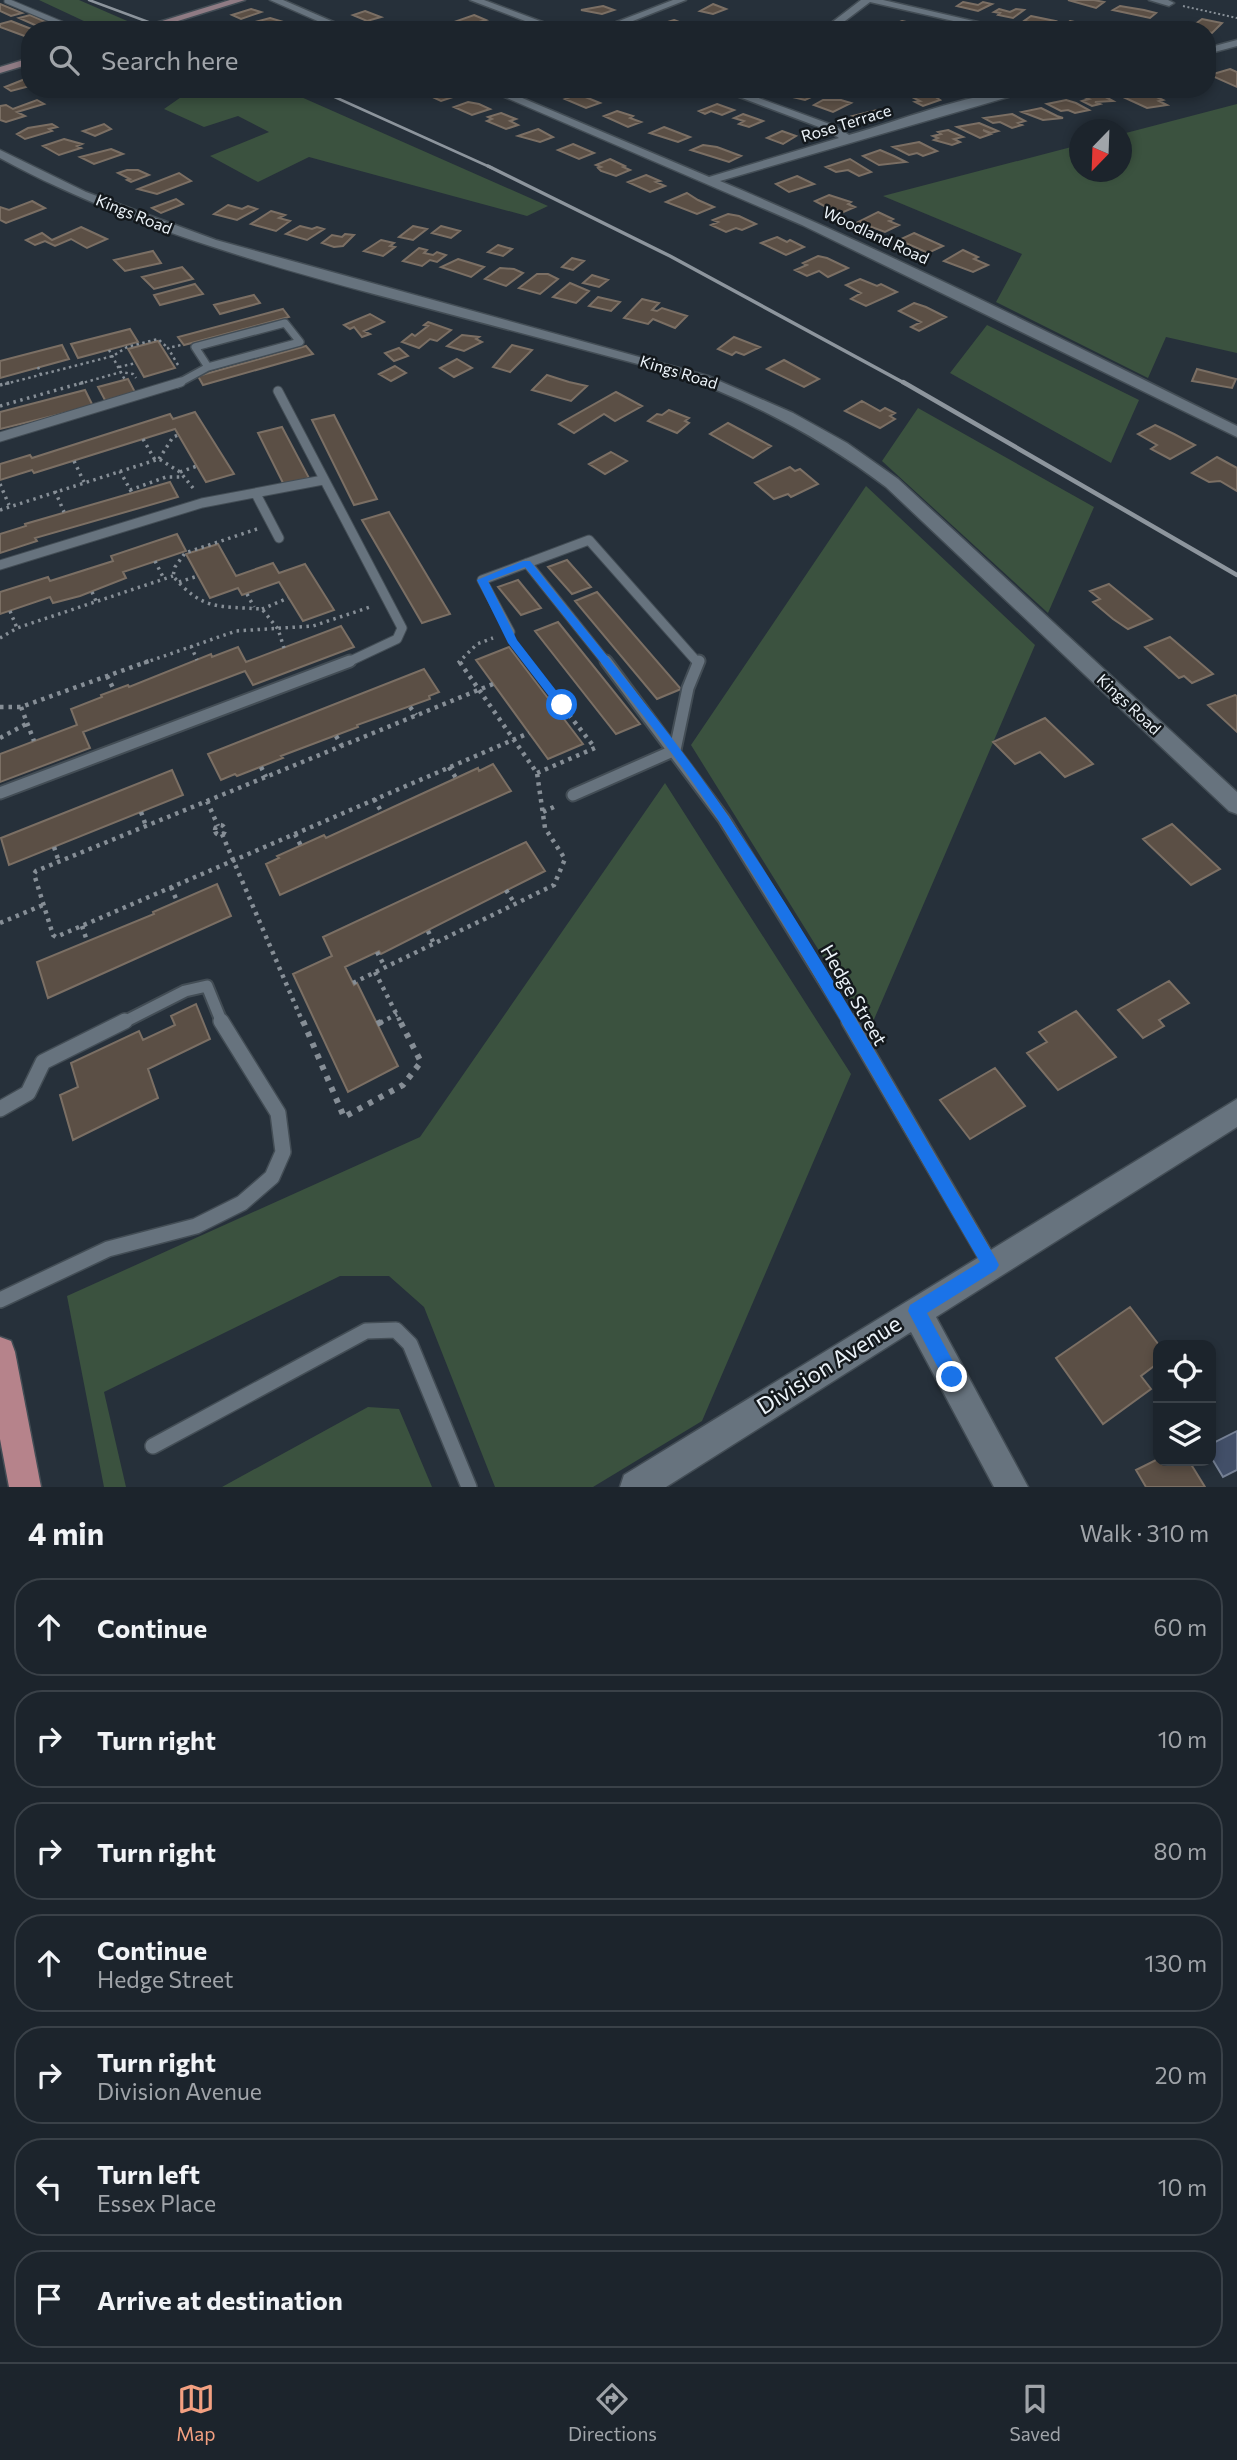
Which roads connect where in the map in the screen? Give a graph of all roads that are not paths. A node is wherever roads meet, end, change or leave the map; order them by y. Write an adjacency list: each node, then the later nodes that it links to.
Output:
1 (240, 0): 10 (street)
2 (275, 0): 11 (street)
3 (475, 0): 12 (street)
4 (681, 0): 13 (street)
5 (869, 0): 14 (street); 15 (street)
6 (1154, 0): 8 (street)
7 (7, 1): 9 (lane)
8 (1168, 3)
9 (55, 21)
10 (169, 21)
11 (325, 21)
12 (534, 21)
13 (625, 21)
14 (840, 21)
15 (966, 21)
16 (1237, 43): 17 (street)
17 (1216, 49)
18 (21, 64): 19 (street)
19 (0, 70)
20 (513, 98): 27 (street, Woodland Road)
21 (748, 98): 25 (street)
22 (980, 98): 24 (street)
23 (993, 98): 24 (street, Rose Terrace)
24 (984, 100): 25 (street, Rose Terrace)
25 (847, 139): 27 (street, Rose Terrace)
26 (0, 153): 41 (street, Kings Road)
27 (711, 180): 30 (street, Woodland Road)
28 (208, 367): 28 (lane); 31 (lane)
29 (278, 391): 32 (lane)
30 (1237, 432)
31 (0, 437)
32 (323, 480): 33 (lane); 39 (lane)
33 (256, 494): 34 (lane); 36 (lane)
34 (279, 538)
35 (527, 563): 37 (lane); 38 (lane, Hedge Street); 38 (lane)
36 (0, 565)
37 (510, 632)
38 (675, 750): 40 (lane); 44 (lane, Hedge Street)
39 (0, 793)
40 (573, 795)
41 (1237, 806)
42 (0, 1109): 45 (lane)
43 (1237, 1112): 44 (street, Division Avenue)
44 (991, 1265): 46 (street, Division Avenue)
45 (0, 1300)
46 (916, 1311): 51 (street, Division Avenue); 52 (street)
47 (0, 1352): 49 (main road)
48 (153, 1446): 50 (lane)
49 (25, 1487)
50 (469, 1487)
51 (636, 1487)
52 (1012, 1487)

